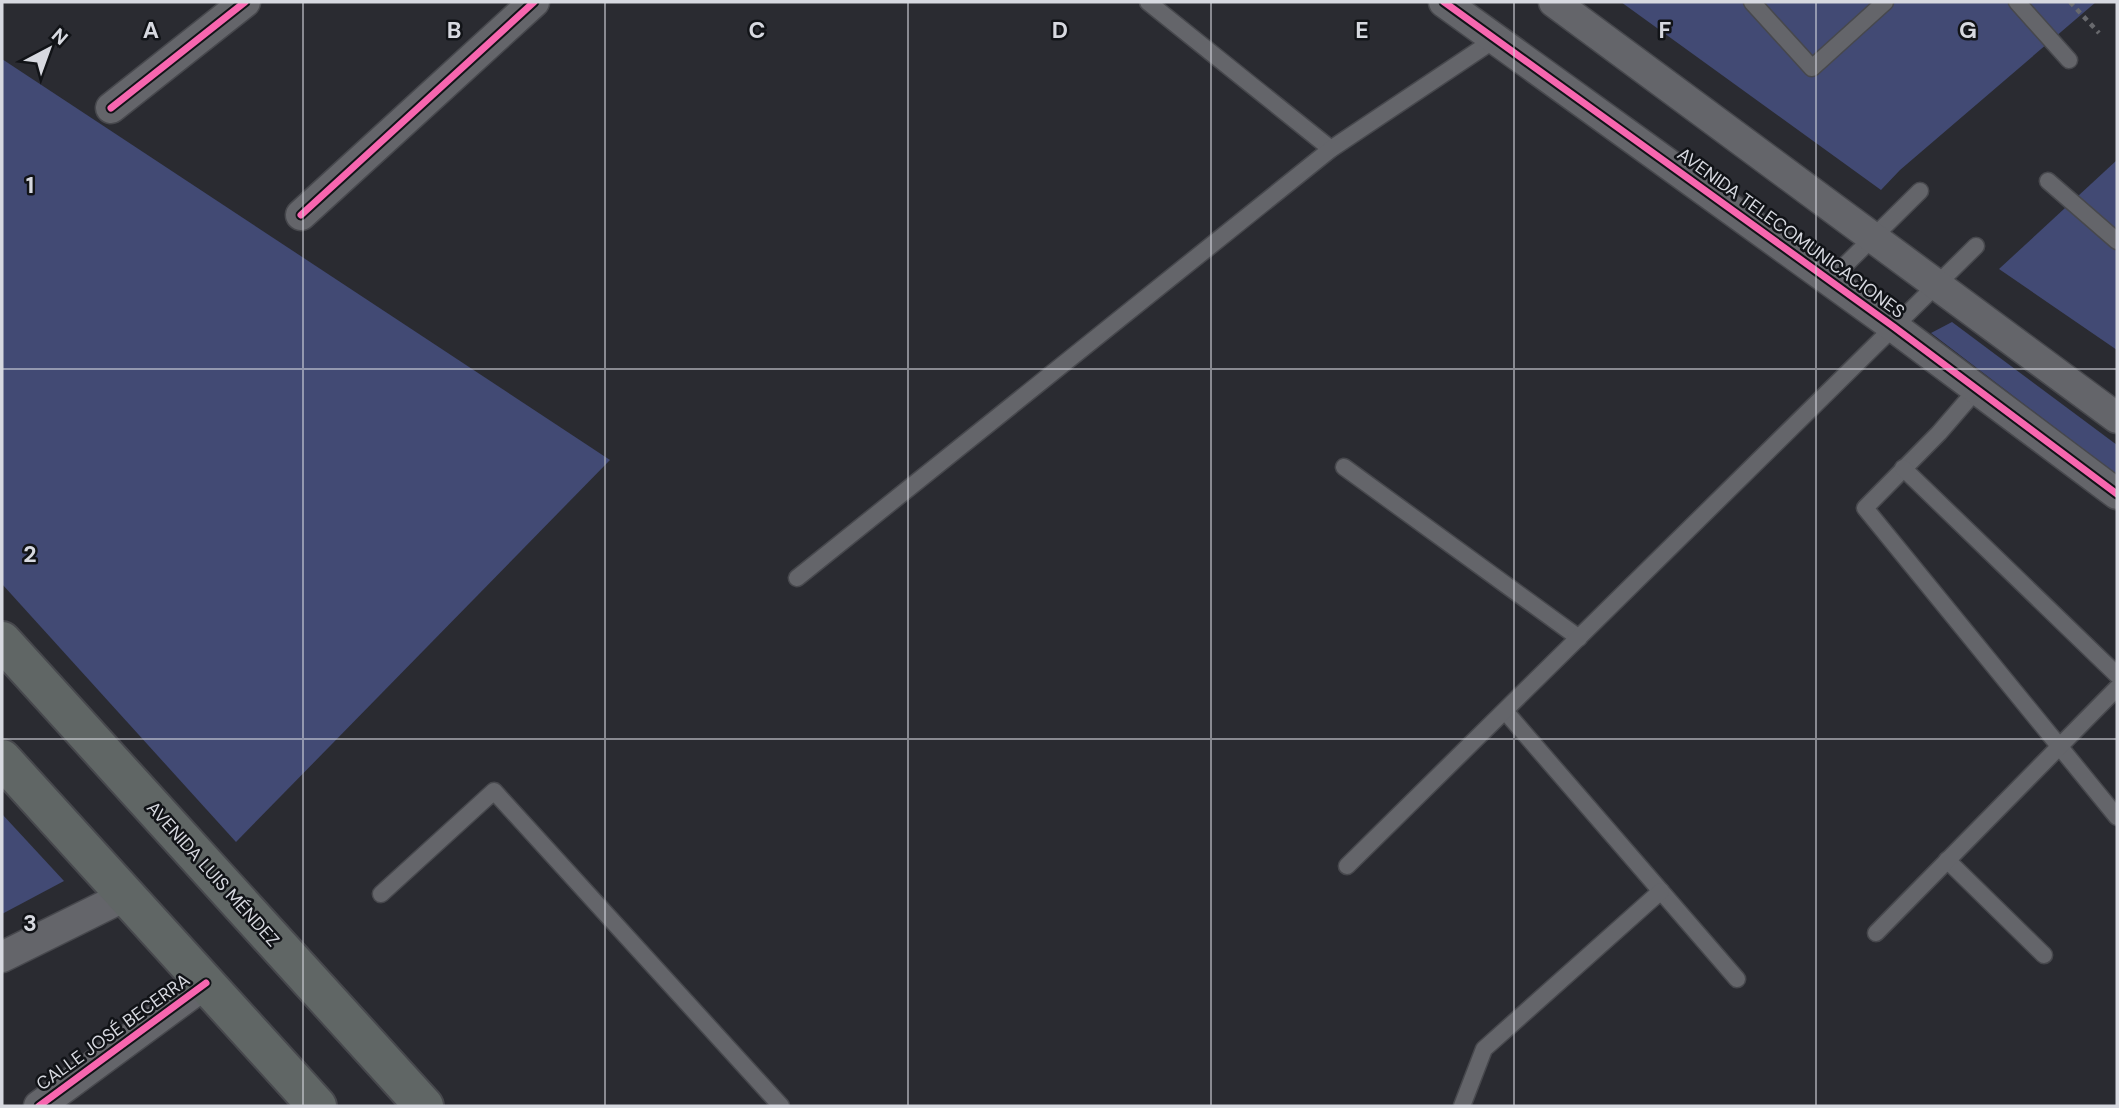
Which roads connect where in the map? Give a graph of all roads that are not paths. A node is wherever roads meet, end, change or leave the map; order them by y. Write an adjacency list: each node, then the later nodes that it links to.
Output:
1 (246, 2): 11 (street)
2 (534, 2): 15 (street)
3 (1148, 2): 12 (lane)
4 (1444, 2): 9 (street, AVENIDA TELECOMUNICACIONES)
5 (1554, 2): 16 (street)
6 (1752, 2): 7 (lane)
7 (1885, 2)
8 (2017, 2): 10 (lane)
9 (1497, 38): 12 (lane); 19 (street, AVENIDA TELECOMUNICACIONES)
10 (2069, 60)
11 (111, 107)
12 (1331, 149): 27 (lane)
13 (2048, 181): 17 (lane)
14 (1920, 191): 16 (lane)
15 (301, 215)
16 (1872, 238): 19 (lane); 20 (street)
17 (2117, 241)
18 (1976, 246): 20 (lane)
19 (1829, 281): 21 (street, AVENIDA TELECOMUNICACIONES)
20 (1937, 285): 21 (lane); 23 (street)
21 (1894, 327): 22 (street, AVENIDA TELECOMUNICACIONES); 28 (lane)
22 (1978, 389): 25 (lane); 26 (street, AVENIDA TELECOMUNICACIONES)
23 (2117, 418)
24 (1344, 467): 28 (lane)
25 (1903, 468): 30 (lane); 33 (lane)
26 (2117, 494)
27 (797, 578)
28 (1579, 638): 32 (lane)
29 (2, 641): 48 (main road, AVENIDA LUIS MÉNDEZ)
30 (2117, 675)
31 (2117, 688): 33 (lane)
32 (1505, 710): 37 (lane); 38 (lane)
33 (2061, 745): 35 (lane); 36 (lane)
34 (2, 760): 40 (main road)
35 (2117, 817)
36 (1947, 860): 41 (lane); 42 (lane)
37 (1347, 866)
38 (1661, 891): 44 (lane); 50 (lane)
39 (381, 894): 49 (lane)
40 (125, 896): 43 (street); 45 (main road)
41 (1876, 933)
42 (2044, 955)
43 (2, 957)
44 (1737, 979)
45 (206, 983): 46 (street, CALLE JOSÉ BECERRA); 47 (main road)
46 (39, 1106)
47 (317, 1106)
48 (424, 1106)
49 (781, 1106)
50 (1462, 1106)

